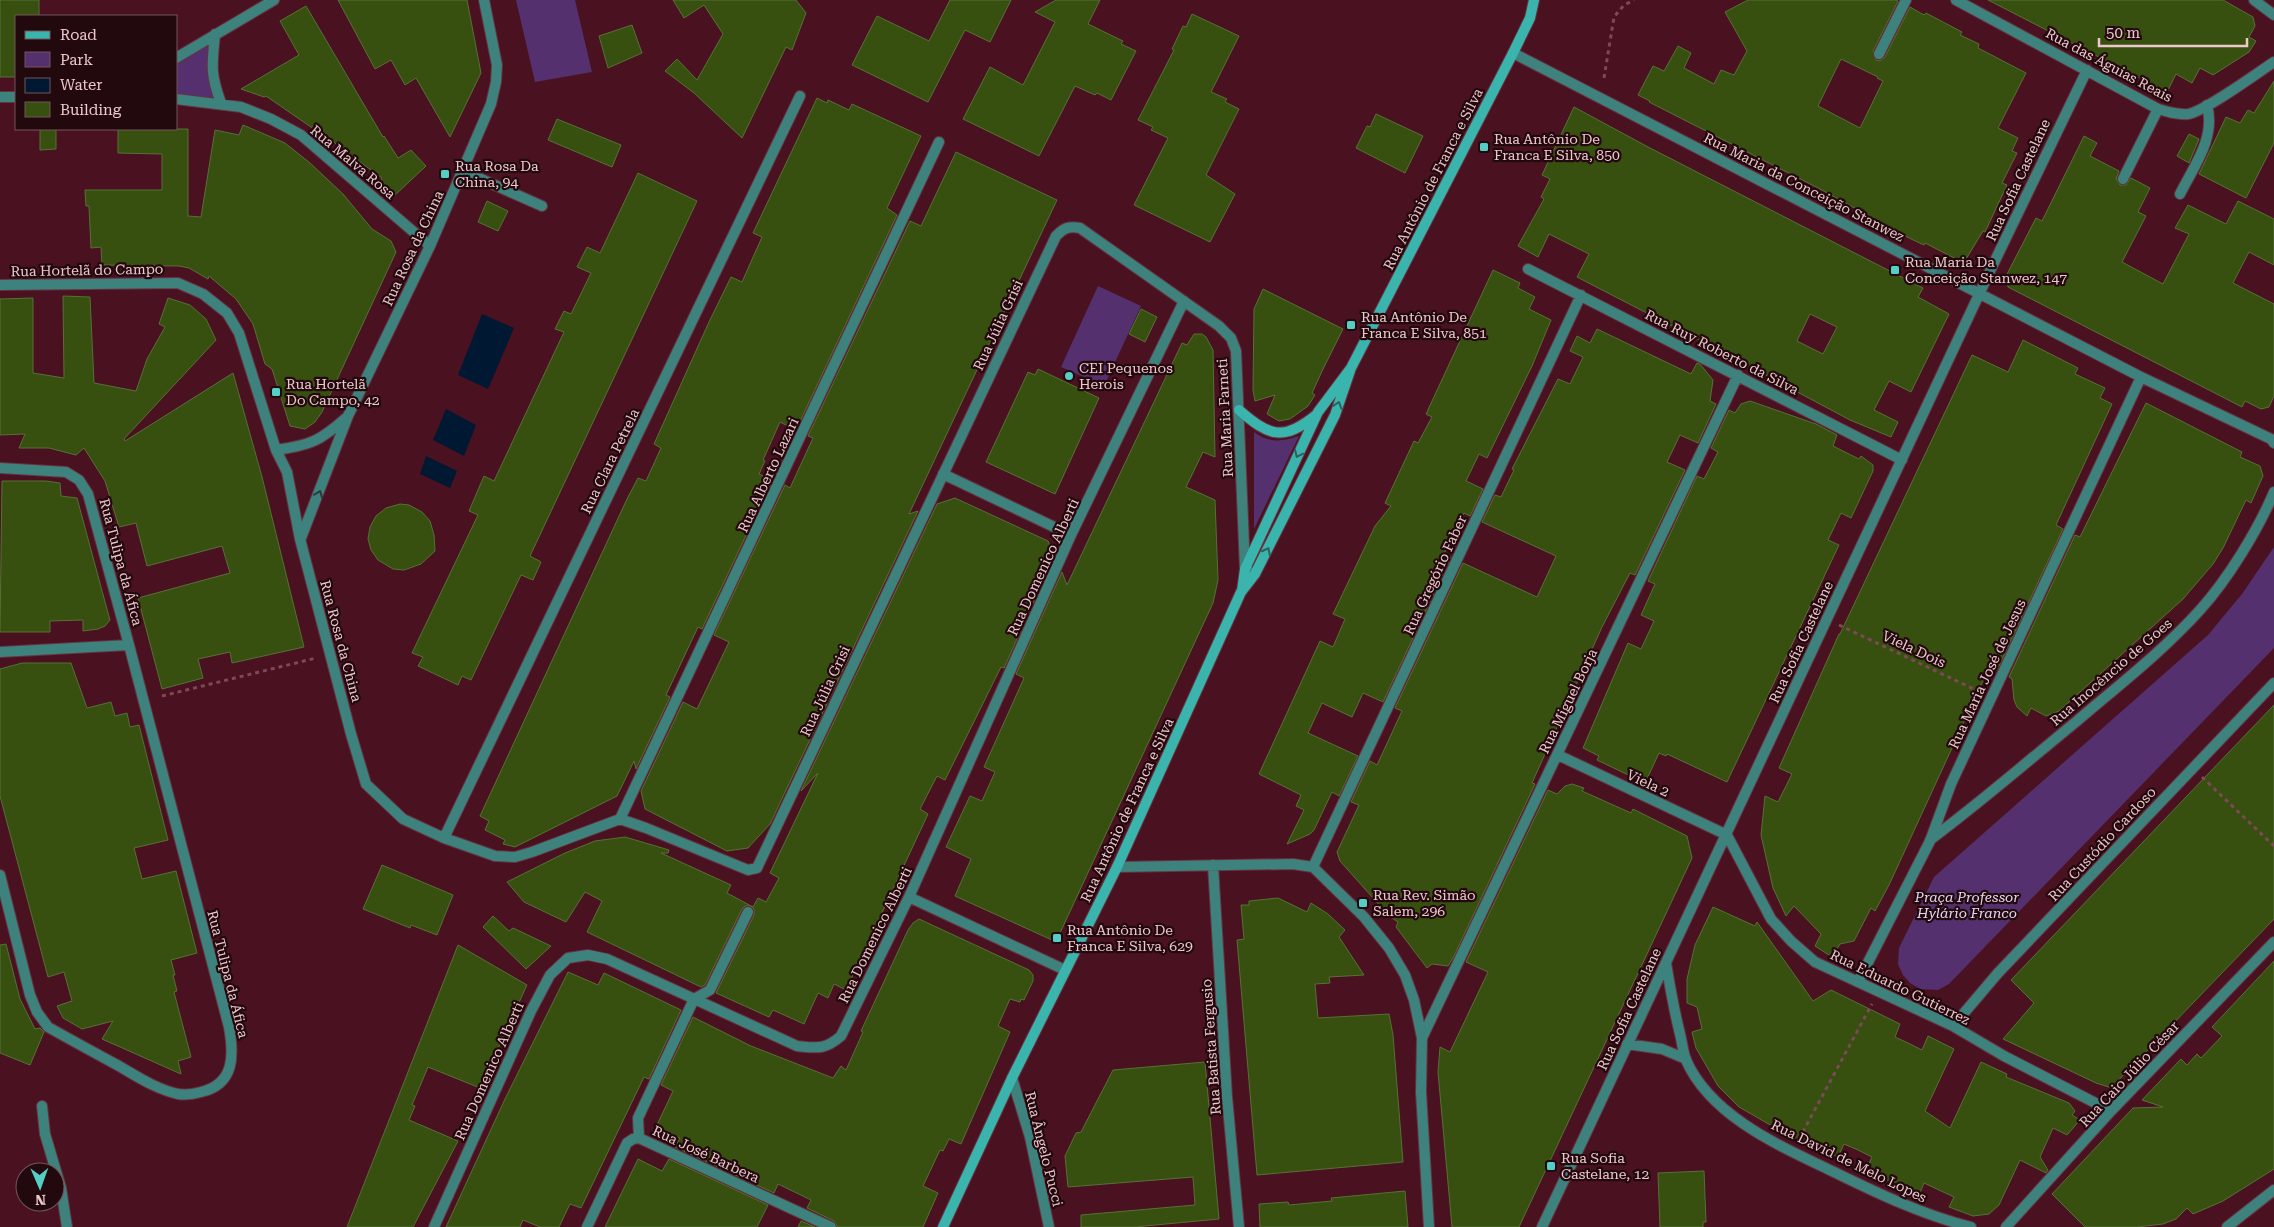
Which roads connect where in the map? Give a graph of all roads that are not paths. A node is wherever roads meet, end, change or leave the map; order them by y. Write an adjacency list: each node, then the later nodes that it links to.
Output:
1 (274, 0): 8 (street)
2 (484, 0): 22 (street, Rua Rosa da China)
3 (1534, 0): 9 (main road, Rua Antônio de Franca e Silva)
4 (1906, 0): 10 (street)
5 (1956, 0): 13 (street, Rua das Águias Reais)
6 (2254, 0): 7 (street)
7 (2274, 15)
8 (214, 34): 11 (street); 18 (street)
9 (1513, 53): 30 (street, Rua Maria da Conceição Stanwez); 33 (main road, Rua Antônio de Franca e Silva)
10 (1879, 54)
11 (178, 57)
12 (2274, 62): 19 (street, Rua das Águias Reais)
13 (2087, 70): 20 (street, Rua das Águias Reais); 30 (street, Rua Sofia Castelane)
14 (800, 96): 56 (street, Rua Clara Petrela)
15 (0, 97): 16 (street)
16 (15, 97)
17 (178, 99): 18 (street, Rua Malva Rosa)
18 (222, 103): 27 (street, Rua Malva Rosa)
19 (2207, 105): 20 (street, Rua das Águias Reais); 24 (street)
20 (2158, 109): 23 (street)
21 (939, 142): 54 (street, Rua Alberto Lazari)
22 (463, 170): 25 (street); 27 (street, Rua Rosa da China)
23 (2123, 179)
24 (2180, 194)
25 (542, 206)
26 (1064, 228): 32 (street, Rua Maria Farneti); 43 (street, Rua Júlia Grisi)
27 (430, 246): 38 (street, Rua Rosa da China)
28 (1528, 269): 31 (street, Rua Ruy Roberto da Silva)
29 (0, 285): 40 (street, Rua Hortelã do Campo)
30 (1980, 293): 35 (street, Rua Maria da Conceição Stanwez); 41 (street, Rua Sofia Castelane)
31 (1581, 295): 34 (street, Rua Ruy Roberto da Silva); 59 (street, Rua Gregório Faber)
32 (1184, 301): 36 (street, Rua Maria Farneti); 45 (street, Rua Domenico Alberti)
33 (1351, 368): 37 (main road, Rua Antônio de Franca e Silva); 48 (main road, Rua Antônio de Franca e Silva, one-way to 33)
34 (1738, 375): 41 (street, Rua Ruy Roberto da Silva); 53 (street, Rua Miguel Borja)
35 (2141, 377): 39 (street, Rua Maria da Conceição Stanwez); 57 (street, Rua Maria José de Jesus)
36 (1239, 410): 37 (main road); 47 (street, Rua Maria Farneti)
37 (1318, 412): 47 (main road, Rua Antônio de Franca e Silva, one-way to 47)
38 (348, 416): 40 (street, Rua Rosa da China); 46 (street, Rua Rosa da China, one-way to 38)
39 (2272, 441)
40 (276, 450): 46 (street, Rua Hortelã do Campo)
41 (1902, 460): 55 (street, Rua Sofia Castelane)
42 (0, 468): 50 (street, Rua Tulipa da Áfica)
43 (943, 474): 45 (street); 54 (street, Rua Júlia Grisi)
44 (2274, 492): 57 (street, Rua Inocêncio de Goes)
45 (1071, 535): 62 (street, Rua Domenico Alberti)
46 (300, 539): 56 (street, Rua Rosa da China)
47 (1245, 569): 48 (street); 49 (main road, Rua Antônio de Franca e Silva)
48 (1255, 574): 49 (main road, Rua Antônio de Franca e Silva)
49 (1242, 592): 60 (main road, Rua Antônio de Franca e Silva)
50 (129, 644): 51 (street, Rua Tulipa da Áfica); 61 (street, Rua Tulipa da Áfica)
51 (0, 652)
52 (2274, 682): 69 (street, Rua Custódio Cardoso)
53 (1558, 755): 55 (street, Viela 2); 70 (street, Rua Miguel Borja)
54 (620, 819): 56 (street)
55 (1727, 835): 65 (street, Rua Sofia Castelane); 67 (street, Rua Eduardo Gutierrez)
56 (444, 838)
57 (1930, 841): 67 (street, Rua Maria José de Jesus)
58 (1214, 866): 59 (street); 60 (street); 85 (street, Rua Batista Fergusio)
59 (1313, 866): 70 (street)
60 (1117, 867): 66 (main road, Rua Antônio de Franca e Silva)
61 (0, 875)
62 (909, 897): 66 (street); 68 (street, Rua Domenico Alberti)
63 (748, 912): 68 (street)
64 (2274, 942): 75 (street, Rua Caio Júlio César)
65 (1666, 962): 71 (street, Rua Sofia Castelane); 72 (street, Rua David de Melo Lopes)
66 (1065, 970): 73 (main road, Rua Antônio de Franca e Silva)
67 (1858, 982): 69 (street, Rua Eduardo Gutierrez)
68 (694, 999): 76 (street); 80 (street, Rua Domenico Alberti)
69 (1953, 1026): 75 (street, Rua Eduardo Gutierrez)
70 (1422, 1038): 86 (street)
71 (1627, 1044): 72 (street); 87 (street, Rua Sofia Castelane)
72 (1686, 1059): 78 (street, Rua David de Melo Lopes)
73 (1012, 1078): 83 (main road, Rua Antônio de Franca e Silva); 84 (street, Rua Ângelo Pucci)
74 (42, 1106): 79 (street)
75 (2111, 1111): 90 (street, Rua Caio Júlio César)
76 (639, 1138): 81 (street, Rua José Barbera); 82 (street, Rua José Barbera)
77 (2274, 1190): 91 (street)
78 (1943, 1220): 88 (street); 89 (street, Rua David de Melo Lopes)
79 (67, 1227)
80 (434, 1227)
81 (587, 1227)
82 (831, 1227)
83 (943, 1227)
84 (1049, 1227)
85 (1240, 1227)
86 (1428, 1227)
87 (1542, 1227)
88 (1934, 1227)
89 (1971, 1227)
90 (2006, 1227)
91 (2227, 1227)

